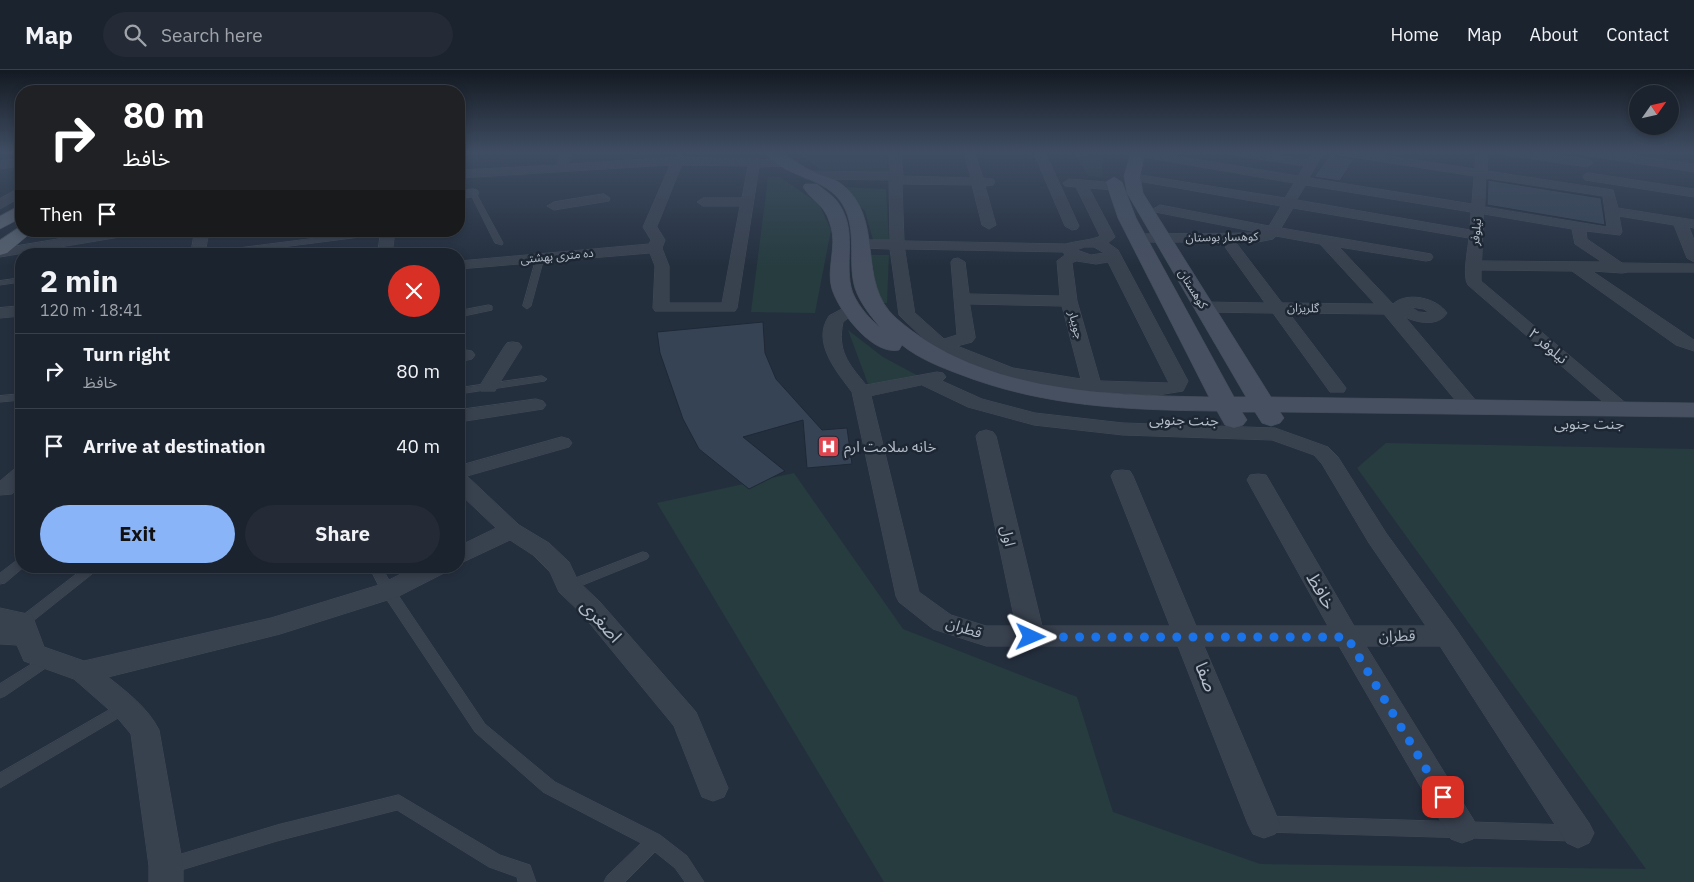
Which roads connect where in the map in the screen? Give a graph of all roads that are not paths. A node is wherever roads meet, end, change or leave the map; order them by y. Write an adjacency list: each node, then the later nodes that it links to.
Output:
1 (605, 190): 28 (street)
2 (665, 190): 53 (street)
3 (750, 190): 25 (street)
4 (815, 190): 77 (main road, جنت جنوبی)
5 (834, 190): 47 (main road, جنت جنوبی)
6 (897, 190): 49 (street)
7 (984, 190): 35 (street)
8 (1052, 190): 36 (street)
9 (1084, 190): 48 (street)
10 (1125, 190): 43 (main road, کوهستان)
11 (1126, 190): 44 (main road, کوهستان)
12 (1152, 190): 26 (street)
13 (1297, 190): 26 (street, کوهسار بوستان)
14 (1362, 190): 30 (street)
15 (1479, 190): 30 (street, نیلوفر)
16 (1597, 190): 31 (street)
17 (1673, 190): 20 (street)
18 (15, 192): 21 (street)
19 (473, 193): 22 (street); 46 (lane)
20 (1694, 193)
21 (0, 194)
22 (465, 194)
23 (15, 195): 27 (street)
24 (703, 202): 25 (street)
25 (748, 202): 53 (street)
26 (1289, 204): 38 (street, کوهسار بوستان); 39 (street)
27 (0, 205)
28 (554, 206)
29 (1160, 209): 38 (street)
30 (1478, 209): 37 (street); 39 (street, نیلوفر)
31 (1611, 211): 33 (street); 37 (street)
32 (15, 214): 34 (main road)
33 (1687, 223): 58 (street)
34 (0, 224)
35 (989, 225)
36 (1072, 226)
37 (1578, 226): 66 (street)
38 (1274, 231): 44 (street, کوهسار بوستان); 45 (street)
39 (1475, 235): 67 (street, نیلوفر)
40 (16, 237): 54 (main road)
41 (96, 237): 51 (street)
42 (342, 237): 52 (lane)
43 (1138, 238): 44 (street, کوهسار بوستان); 73 (main road, کوهستان)
44 (1161, 238): 75 (main road, کوهستان)
45 (1325, 241): 60 (street); 78 (street)
46 (499, 243)
47 (862, 244): 49 (street); 84 (main road, جنت جنوبی)
48 (1098, 244): 56 (street); 59 (street)
49 (897, 246): 56 (street); 84 (street)
50 (1232, 247): 76 (street)
51 (30, 248)
52 (255, 248)
53 (655, 248): 61 (street, ده متری بهشتی)
54 (0, 249)
55 (15, 250): 57 (street)
56 (1073, 252): 59 (street); 71 (street, جویبار)
57 (0, 253)
58 (1693, 254)
59 (1112, 255): 91 (street)
60 (1426, 257)
61 (540, 258): 63 (street, ده متری بهشتی); 72 (lane)
62 (958, 262): 70 (street)
63 (465, 264)
64 (1578, 268): 66 (street); 67 (street); 82 (street)
65 (1694, 268): 66 (street)
66 (1622, 269)
67 (1473, 273): 96 (street, نیلوفر ۲)
68 (15, 281): 69 (lane)
69 (0, 283)
70 (961, 300): 71 (street); 84 (street)
71 (1069, 301): 91 (street, جویبار)
72 (527, 306)
73 (1175, 307): 75 (main road); 98 (main road, کوهستان)
74 (489, 308): 80 (lane)
75 (1204, 308): 76 (street, گلریزان); 99 (main road, کوهستان)
76 (1276, 308): 78 (street, گلریزان); 88 (street)
77 (852, 309): 85 (main road, جنت جنوبی); 90 (street)
78 (1396, 309): 95 (street)
79 (15, 312): 81 (street)
80 (465, 313)
81 (0, 314)
82 (1694, 346)
83 (513, 347): 87 (street)
84 (933, 347): 91 (main road, جنت جنوبی)
85 (933, 378): 90 (street); 98 (main road, جنت جنوبی); 122 (street)
86 (542, 379): 87 (lane)
87 (488, 387): 89 (lane)
88 (1337, 388)
89 (465, 390)
90 (861, 392): 123 (street, قطران)
91 (1092, 394): 98 (main road, جنت جنوبی)
92 (15, 398): 93 (lane)
93 (0, 399)
94 (536, 405): 100 (street)
95 (1473, 409): 96 (main road, جنت جنوبی); 99 (main road, جنت جنوبی)
96 (1624, 410): 97 (main road, جنت جنوبی)
97 (1694, 410)
98 (1230, 413): 99 (main road, جنت جنوبی)
99 (1268, 414): 101 (main road, جنت جنوبی)
100 (465, 415)
101 (1694, 425)
102 (986, 436): 123 (street, اول)
103 (562, 444): 104 (street)
104 (465, 470)
105 (1122, 476): 121 (street, صفا)
106 (15, 480): 109 (street)
107 (1258, 480): 124 (street, خافظ)
108 (465, 487): 110 (street, اصغری)
109 (4, 489)
110 (511, 530): 111 (street); 118 (street, اصغری)
111 (465, 553)
112 (643, 556): 118 (lane)
113 (15, 568): 117 (lane)
114 (86, 573): 120 (lane)
115 (379, 573): 119 (lane)
116 (424, 573): 119 (street)
117 (0, 580)
118 (568, 586): 130 (street, اصغری)
119 (388, 591): 126 (street); 134 (lane)
120 (12, 627): 125 (street)
121 (1189, 636): 123 (street, قطران); 124 (street, قطران); 131 (street, صفا)
122 (1447, 636): 124 (street, قطران); 133 (street)
123 (1031, 637)
124 (1347, 637): 132 (street, خافظ)
125 (48, 660): 126 (street); 127 (lane)
126 (84, 672): 128 (street)
127 (0, 692)
128 (126, 707): 129 (lane); 135 (street)
129 (0, 781)
130 (712, 788)
131 (1264, 824): 132 (lane)
132 (1462, 829): 133 (lane)
133 (1578, 833)
134 (654, 841): 137 (lane); 138 (lane)
135 (166, 874): 136 (lane)
136 (527, 882)
137 (614, 882)
138 (695, 882)

